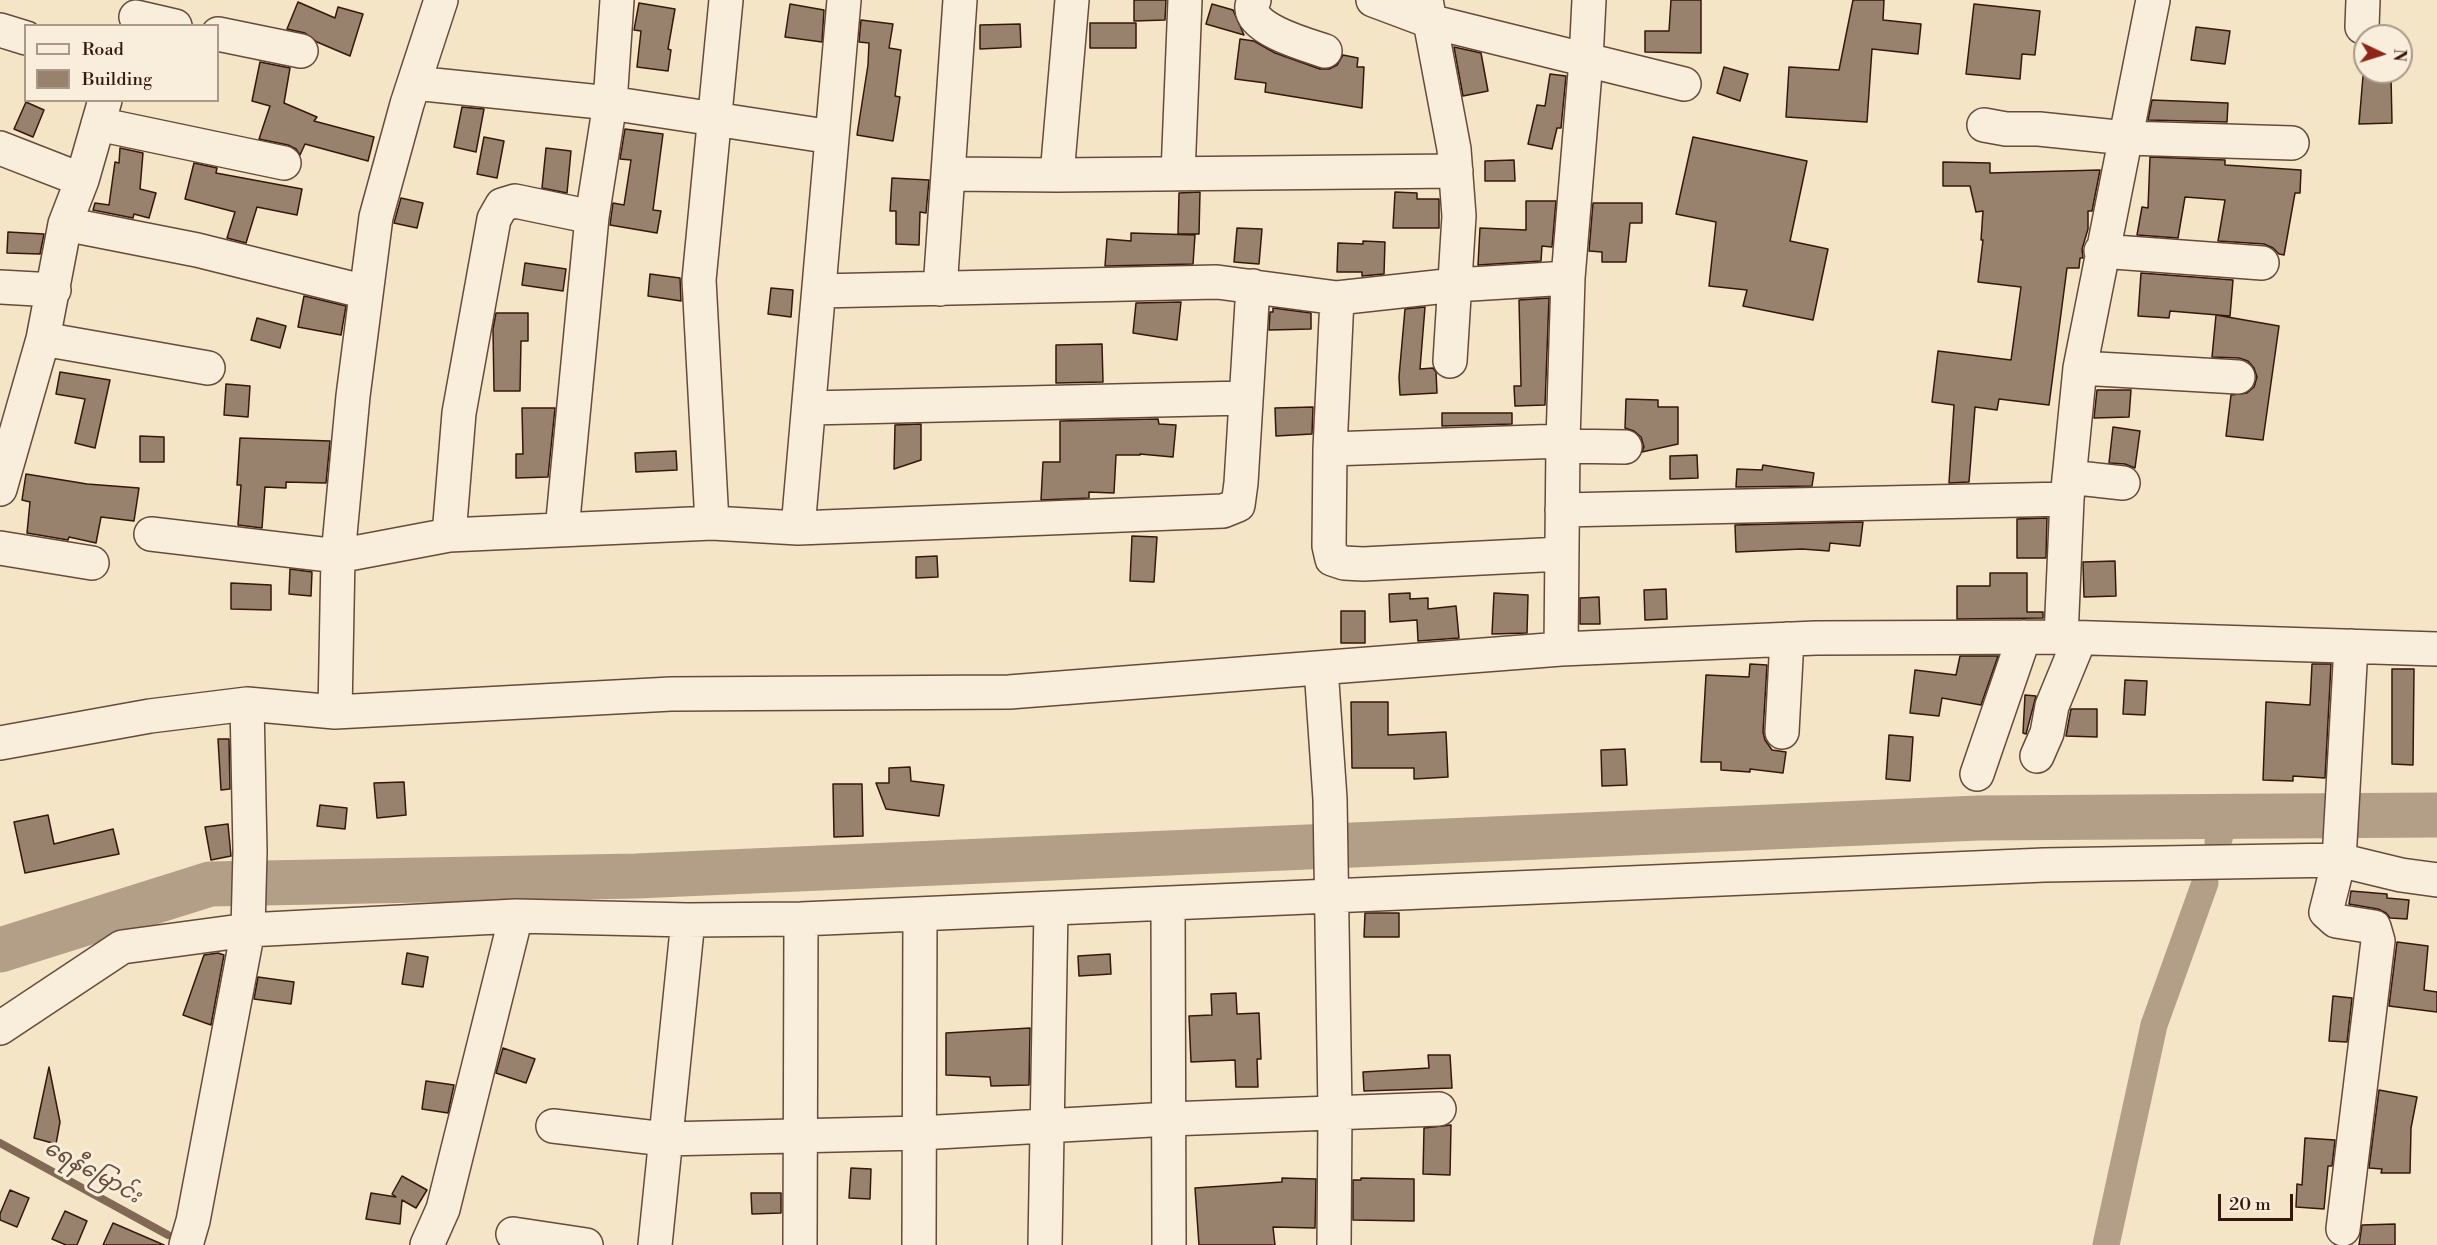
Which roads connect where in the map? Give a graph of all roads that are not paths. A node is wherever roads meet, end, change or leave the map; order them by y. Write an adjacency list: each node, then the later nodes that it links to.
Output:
1 (441, 0): 21 (street)
2 (618, 0): 23 (street)
3 (726, 0): 25 (street)
4 (844, 0): 27 (street)
5 (960, 0): 33 (street)
6 (1072, 0): 35 (street)
7 (1185, 0): 34 (street)
8 (1254, 0): 19 (street)
9 (1373, 0): 12 (street)
10 (1589, 0): 20 (street)
11 (2153, 0): 28 (street)
12 (1427, 10): 20 (street); 32 (street)
13 (137, 14): 14 (street)
14 (169, 24)
15 (0, 30): 17 (street)
16 (219, 34): 18 (street)
17 (24, 37)
18 (301, 51)
19 (1325, 51)
20 (1586, 60): 22 (street); 41 (street)
21 (414, 83): 23 (street); 48 (street)
22 (1684, 84)
23 (610, 103): 25 (street); 37 (street)
24 (101, 112): 31 (street); 36 (street)
25 (715, 118): 27 (street); 65 (street)
26 (1984, 125): 28 (street)
27 (832, 137): 47 (street)
28 (2126, 138): 29 (street); 39 (street)
29 (2292, 143)
30 (0, 148): 36 (street)
31 (284, 163)
32 (1456, 171): 34 (street); 42 (street)
33 (948, 174): 35 (street); 46 (street)
34 (1178, 174): 35 (street)
35 (1057, 176)
36 (82, 180): 38 (street)
37 (592, 217): 67 (street); 69 (street)
38 (65, 224): 45 (street); 48 (street)
39 (2102, 251): 40 (street); 53 (street)
40 (2262, 263)
41 (1568, 278): 42 (street); 58 (street)
42 (1455, 285): 49 (street); 51 (street)
43 (1253, 286): 46 (street); 49 (street); 56 (street)
44 (0, 288): 45 (street)
45 (54, 290): 50 (street)
46 (940, 290): 47 (street)
47 (819, 291): 57 (street)
48 (366, 292): 72 (street)
49 (1337, 298): 60 (street)
50 (43, 339): 52 (street); 55 (street)
51 (1450, 361)
52 (208, 368)
53 (2080, 368): 54 (street); 62 (street)
54 (2238, 377)
55 (13, 397): 63 (street)
56 (1245, 398): 57 (street); 66 (street)
57 (809, 408): 66 (street)
58 (1563, 443): 59 (street); 60 (street); 64 (street)
59 (1625, 447)
60 (1330, 449): 71 (street)
61 (2123, 483): 62 (street)
62 (2068, 488): 64 (street); 75 (street)
63 (0, 489)
64 (1562, 510): 71 (street)
65 (712, 523): 66 (street); 67 (street)
66 (798, 528)
67 (562, 530): 69 (street)
68 (151, 534): 72 (street)
69 (449, 535): 72 (street)
70 (0, 548): 73 (street)
71 (1561, 554): 79 (street)
72 (338, 556): 82 (street)
73 (92, 563)
74 (2024, 637): 75 (street); 76 (street); 86 (street)
75 (2071, 638): 77 (street); 85 (street)
76 (1787, 639): 79 (street); 83 (street)
77 (2351, 646): 78 (street); 87 (street)
78 (2437, 649)
79 (1561, 650): 80 (street)
80 (1321, 668): 82 (street); 89 (street)
81 (247, 704): 82 (street); 84 (street); 96 (street)
82 (334, 712)
83 (1782, 732)
84 (0, 742)
85 (2037, 756)
86 (1977, 774)
87 (2339, 860): 88 (street); 89 (street); 106 (street)
88 (2437, 880)
89 (1332, 897): 90 (street); 99 (street)
90 (1168, 904): 91 (street); 100 (street)
91 (1050, 909): 92 (street); 102 (street)
92 (920, 914): 94 (street); 103 (street)
93 (516, 916): 95 (street); 96 (street); 110 (street)
94 (801, 919): 95 (street); 104 (street)
95 (688, 920): 105 (street)
96 (248, 930): 97 (street); 109 (street)
97 (0, 1028)
98 (1439, 1109): 99 (street)
99 (1335, 1111): 100 (street); 117 (street)
100 (1169, 1119): 102 (street); 116 (street)
101 (553, 1126): 105 (street)
102 (1047, 1127): 103 (street); 115 (street)
103 (920, 1133): 104 (street); 114 (street)
104 (800, 1136): 105 (street); 113 (street)
105 (665, 1139): 112 (street)
106 (2343, 1229)
107 (513, 1234): 108 (street)
108 (545, 1242): 111 (street)
109 (186, 1245)
110 (428, 1245)
111 (586, 1245)
112 (655, 1245)
113 (800, 1245)
114 (920, 1245)
115 (1045, 1245)
116 (1169, 1245)
117 (1334, 1245)

